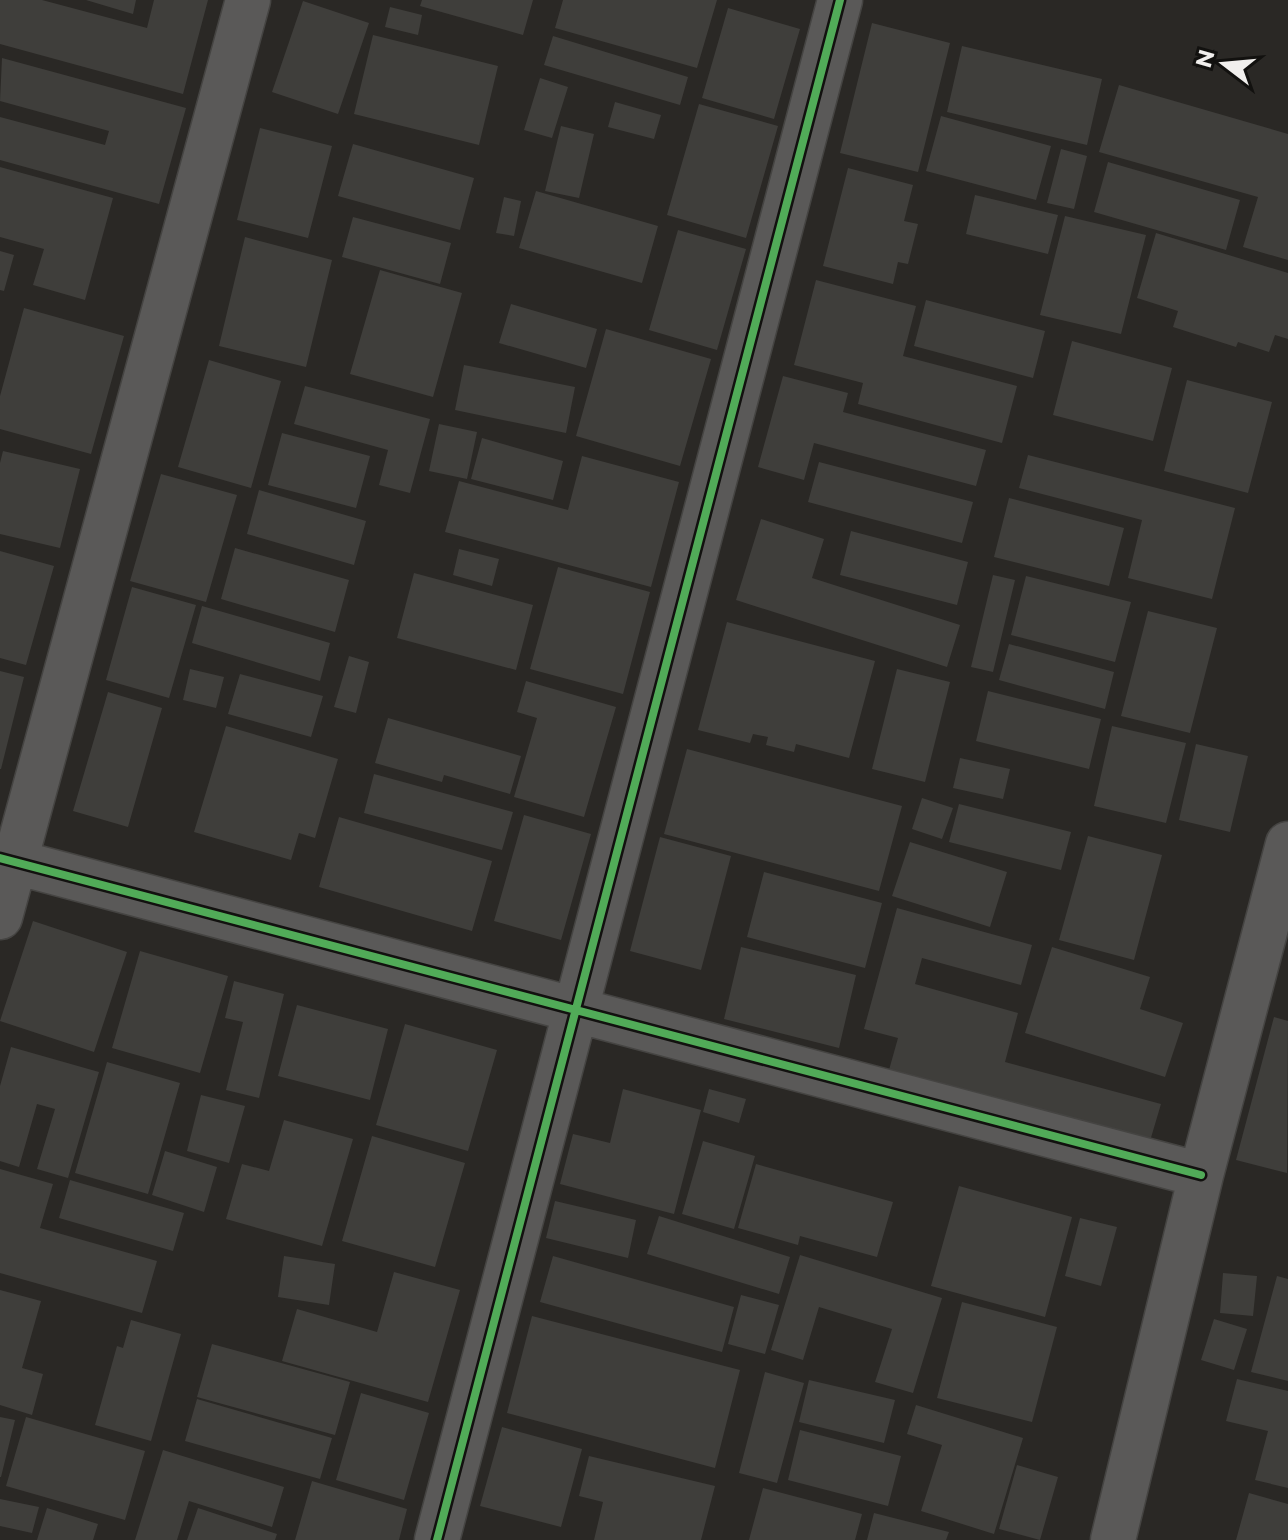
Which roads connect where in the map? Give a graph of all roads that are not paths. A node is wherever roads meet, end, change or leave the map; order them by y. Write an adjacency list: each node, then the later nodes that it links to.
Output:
1 (248, 0): 4 (street)
2 (840, 0): 6 (street)
3 (1288, 844): 7 (street)
4 (7, 860): 5 (street); 6 (street)
5 (0, 917)
6 (574, 1009): 7 (street); 8 (street)
7 (1201, 1175): 9 (street)
8 (437, 1540)
9 (1113, 1540)

